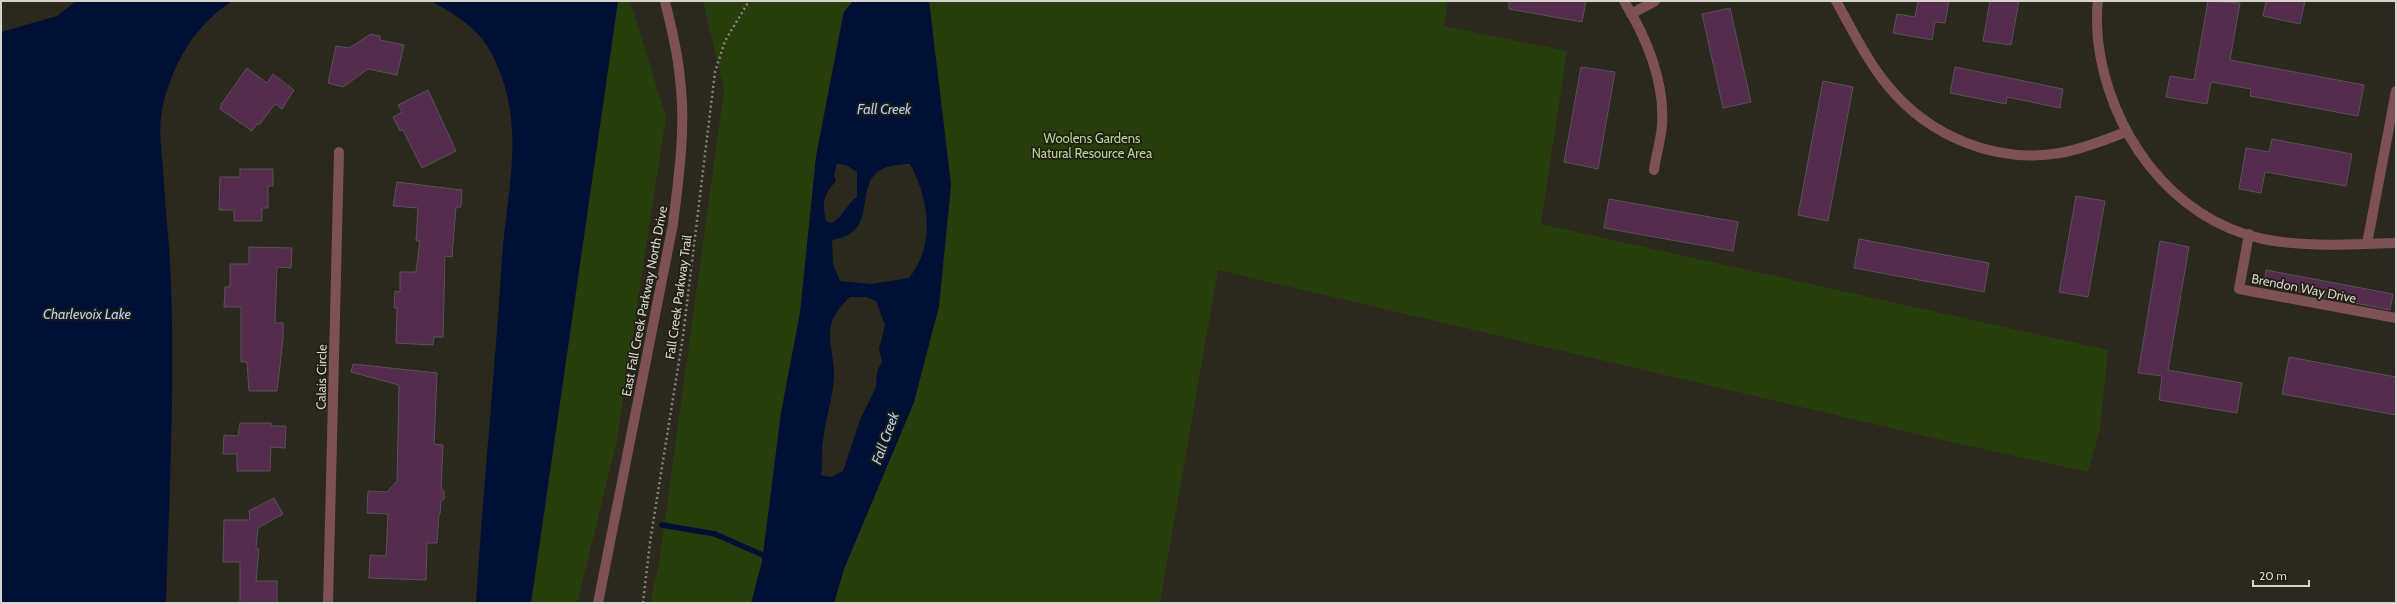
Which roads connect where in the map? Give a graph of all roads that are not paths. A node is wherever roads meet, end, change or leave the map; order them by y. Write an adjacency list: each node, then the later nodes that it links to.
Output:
1 (665, 1): 16 (street, East Fall Creek Parkway North Drive)
2 (1624, 1): 6 (street)
3 (1655, 1): 6 (street)
4 (1836, 1): 8 (street)
5 (2098, 1): 8 (street)
6 (1631, 14): 10 (street)
7 (2396, 90): 13 (street)
8 (2126, 132): 11 (street)
9 (339, 152): 15 (street, Calais Circle)
10 (1654, 170)
11 (2249, 234): 13 (street); 14 (street, Brendon Way Drive)
12 (2396, 243): 13 (street)
13 (2367, 244)
14 (2396, 318)
15 (328, 603)
16 (598, 603)

